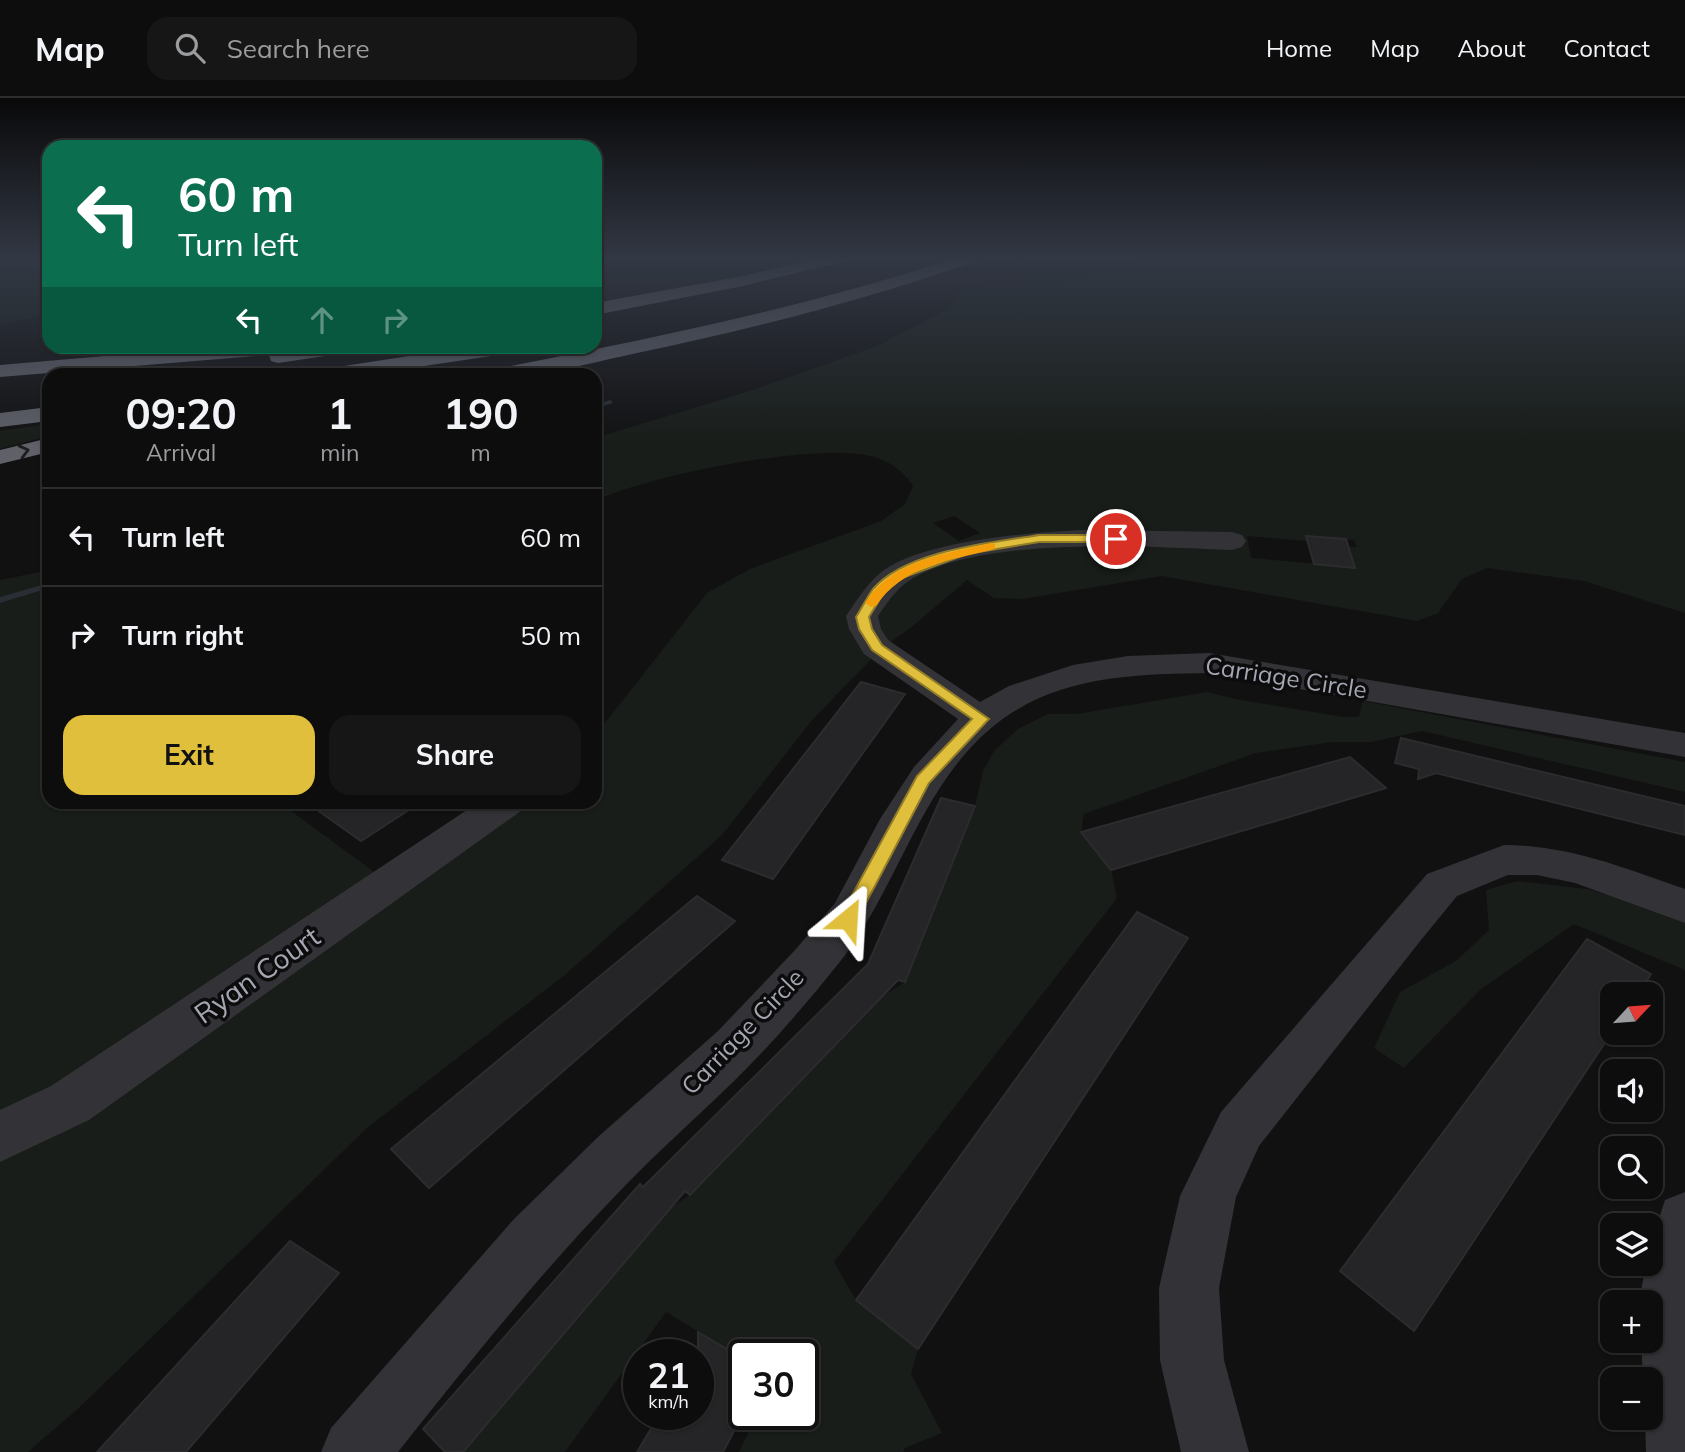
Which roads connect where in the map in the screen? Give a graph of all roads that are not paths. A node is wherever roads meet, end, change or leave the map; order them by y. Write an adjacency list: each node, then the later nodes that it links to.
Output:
1 (700, 321): 3 (highway)
2 (756, 321): 4 (highway)
3 (602, 342)
4 (602, 353)
5 (205, 354): 14 (highway)
6 (292, 354): 10 (highway)
7 (465, 354): 11 (highway)
8 (537, 354): 12 (highway)
9 (597, 354): 13 (highway)
10 (188, 368)
11 (371, 368)
12 (456, 368)
13 (529, 368)
14 (0, 371)
15 (42, 387): 16 (highway)
16 (0, 392)
17 (42, 415): 18 (highway)
18 (0, 420)
19 (42, 448): 21 (highway, one-way to 19)
20 (42, 464): 21 (highway)
21 (6, 467)
22 (1232, 541): 23 (street)
23 (981, 719): 24 (street, Carriage Circle); 29 (street, Carriage Circle)
24 (1685, 744)
25 (497, 809): 27 (street, Ryan Court)
26 (1685, 906): 30 (street)
27 (0, 1137)
28 (1685, 1220): 31 (street)
29 (355, 1452)
30 (1215, 1452)
31 (1680, 1452)

